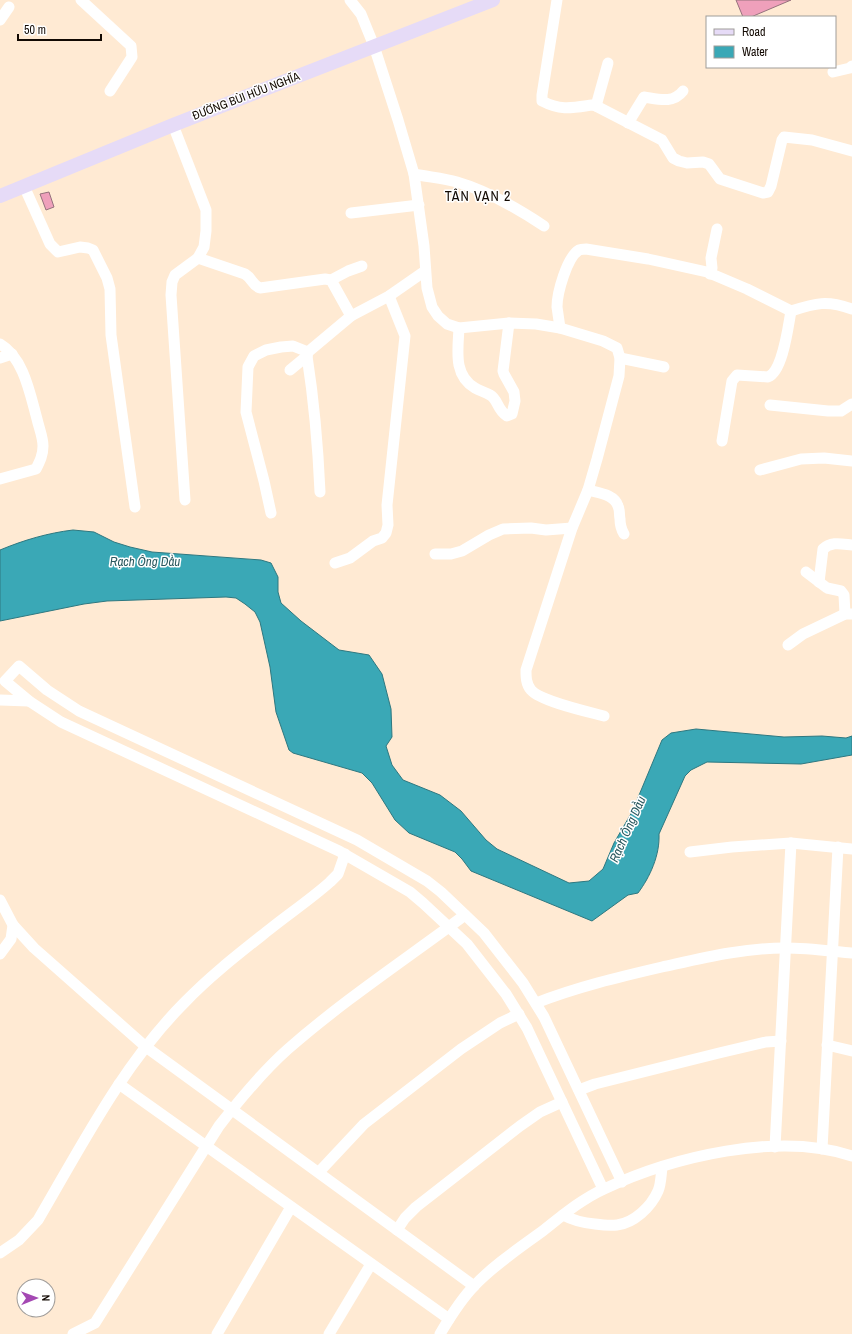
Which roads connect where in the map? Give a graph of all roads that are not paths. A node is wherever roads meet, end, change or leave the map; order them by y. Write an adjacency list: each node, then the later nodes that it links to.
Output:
1 (81, 0): 11 (street)
2 (350, 0): 7 (street)
3 (493, 0): 7 (main road, ĐƯỜNG BÙI HỮU NGHĨA)
4 (557, 0): 13 (street)
5 (9, 7): 6 (street)
6 (0, 20)
7 (374, 46): 15 (main road, ĐƯỜNG BÙI HỮU NGHĨA); 17 (street)
8 (608, 63): 13 (street)
9 (852, 66): 10 (street)
10 (833, 72)
11 (110, 91)
12 (683, 91): 14 (street)
13 (596, 106): 14 (street)
14 (628, 123): 16 (street)
15 (172, 125): 18 (main road, ĐƯỜNG BÙI HỮU NGHĨA); 24 (street)
16 (852, 151)
17 (414, 174): 20 (street); 22 (street)
18 (24, 186): 19 (main road, ĐƯỜNG BÙI HỮU NGHĨA); 52 (street)
19 (0, 196)
20 (419, 205): 21 (street); 26 (street)
21 (351, 213)
22 (544, 226)
23 (717, 229): 27 (street)
24 (198, 258): 28 (street); 51 (street)
25 (362, 266): 28 (street)
26 (425, 271): 29 (street); 34 (street)
27 (710, 274): 31 (street); 35 (street)
28 (331, 280): 32 (street)
29 (389, 296): 32 (street); 58 (street)
30 (852, 309): 31 (street)
31 (791, 311): 45 (street)
32 (351, 316): 38 (street)
33 (509, 323): 34 (street); 34 (street); 35 (street)
34 (459, 328)
35 (560, 328): 40 (street)
36 (0, 344): 37 (street)
37 (12, 354): 39 (street); 48 (street)
38 (308, 354): 42 (street); 50 (street); 53 (street)
39 (0, 358)
40 (620, 358): 41 (street); 49 (street)
41 (664, 367)
42 (290, 370)
43 (852, 404): 44 (street)
44 (770, 405)
45 (722, 441)
46 (852, 461): 47 (street)
47 (760, 470)
48 (0, 479)
49 (588, 490): 54 (street); 55 (street)
50 (320, 492)
51 (185, 500)
52 (135, 508)
53 (271, 513)
54 (572, 528): 57 (street); 65 (street)
55 (624, 534)
56 (852, 545): 60 (street)
57 (435, 554)
58 (335, 562)
59 (806, 572): 60 (street)
60 (819, 582): 61 (street)
61 (848, 614): 62 (street)
62 (788, 646)
63 (0, 700): 64 (street)
64 (29, 701): 66 (street); 67 (street)
65 (604, 716)
66 (115, 727): 67 (street); 74 (street)
67 (109, 744): 72 (street)
68 (791, 843): 69 (street); 71 (street); 77 (street)
69 (838, 847): 70 (street); 78 (street)
70 (852, 849)
71 (690, 852)
72 (345, 854): 76 (street); 85 (street)
73 (0, 900): 75 (street)
74 (465, 915): 76 (street); 81 (street)
75 (13, 925): 80 (street); 85 (street)
76 (449, 927): 82 (street); 90 (street)
77 (786, 948): 78 (street); 81 (street); 83 (street)
78 (832, 951): 79 (street); 84 (street)
79 (852, 953)
80 (0, 954)
81 (536, 1003): 88 (street)
82 (519, 1014): 89 (street); 96 (street)
83 (781, 1042): 88 (street); 92 (street)
84 (827, 1045): 86 (street); 93 (street)
85 (146, 1047): 87 (street); 90 (street)
86 (852, 1051)
87 (119, 1084): 91 (street); 102 (street)
88 (580, 1090): 97 (street)
89 (562, 1102): 98 (street); 101 (street)
90 (232, 1109): 91 (street); 96 (street)
91 (206, 1146): 99 (street); 106 (street)
92 (775, 1147): 93 (street); 95 (street)
93 (822, 1149): 94 (street)
94 (852, 1156)
95 (662, 1167): 97 (street); 100 (street)
96 (319, 1172): 101 (street)
97 (622, 1182): 98 (street)
98 (603, 1189): 100 (street)
99 (291, 1207): 103 (street); 109 (street)
100 (564, 1215): 104 (street)
101 (397, 1230): 104 (street)
102 (0, 1253)
103 (371, 1264): 105 (street); 110 (street)
104 (474, 1286): 105 (street)
105 (449, 1319): 111 (street)
106 (95, 1323): 107 (street); 108 (street)
107 (73, 1334)
108 (88, 1334)
109 (217, 1334)
110 (329, 1334)
111 (440, 1334)

